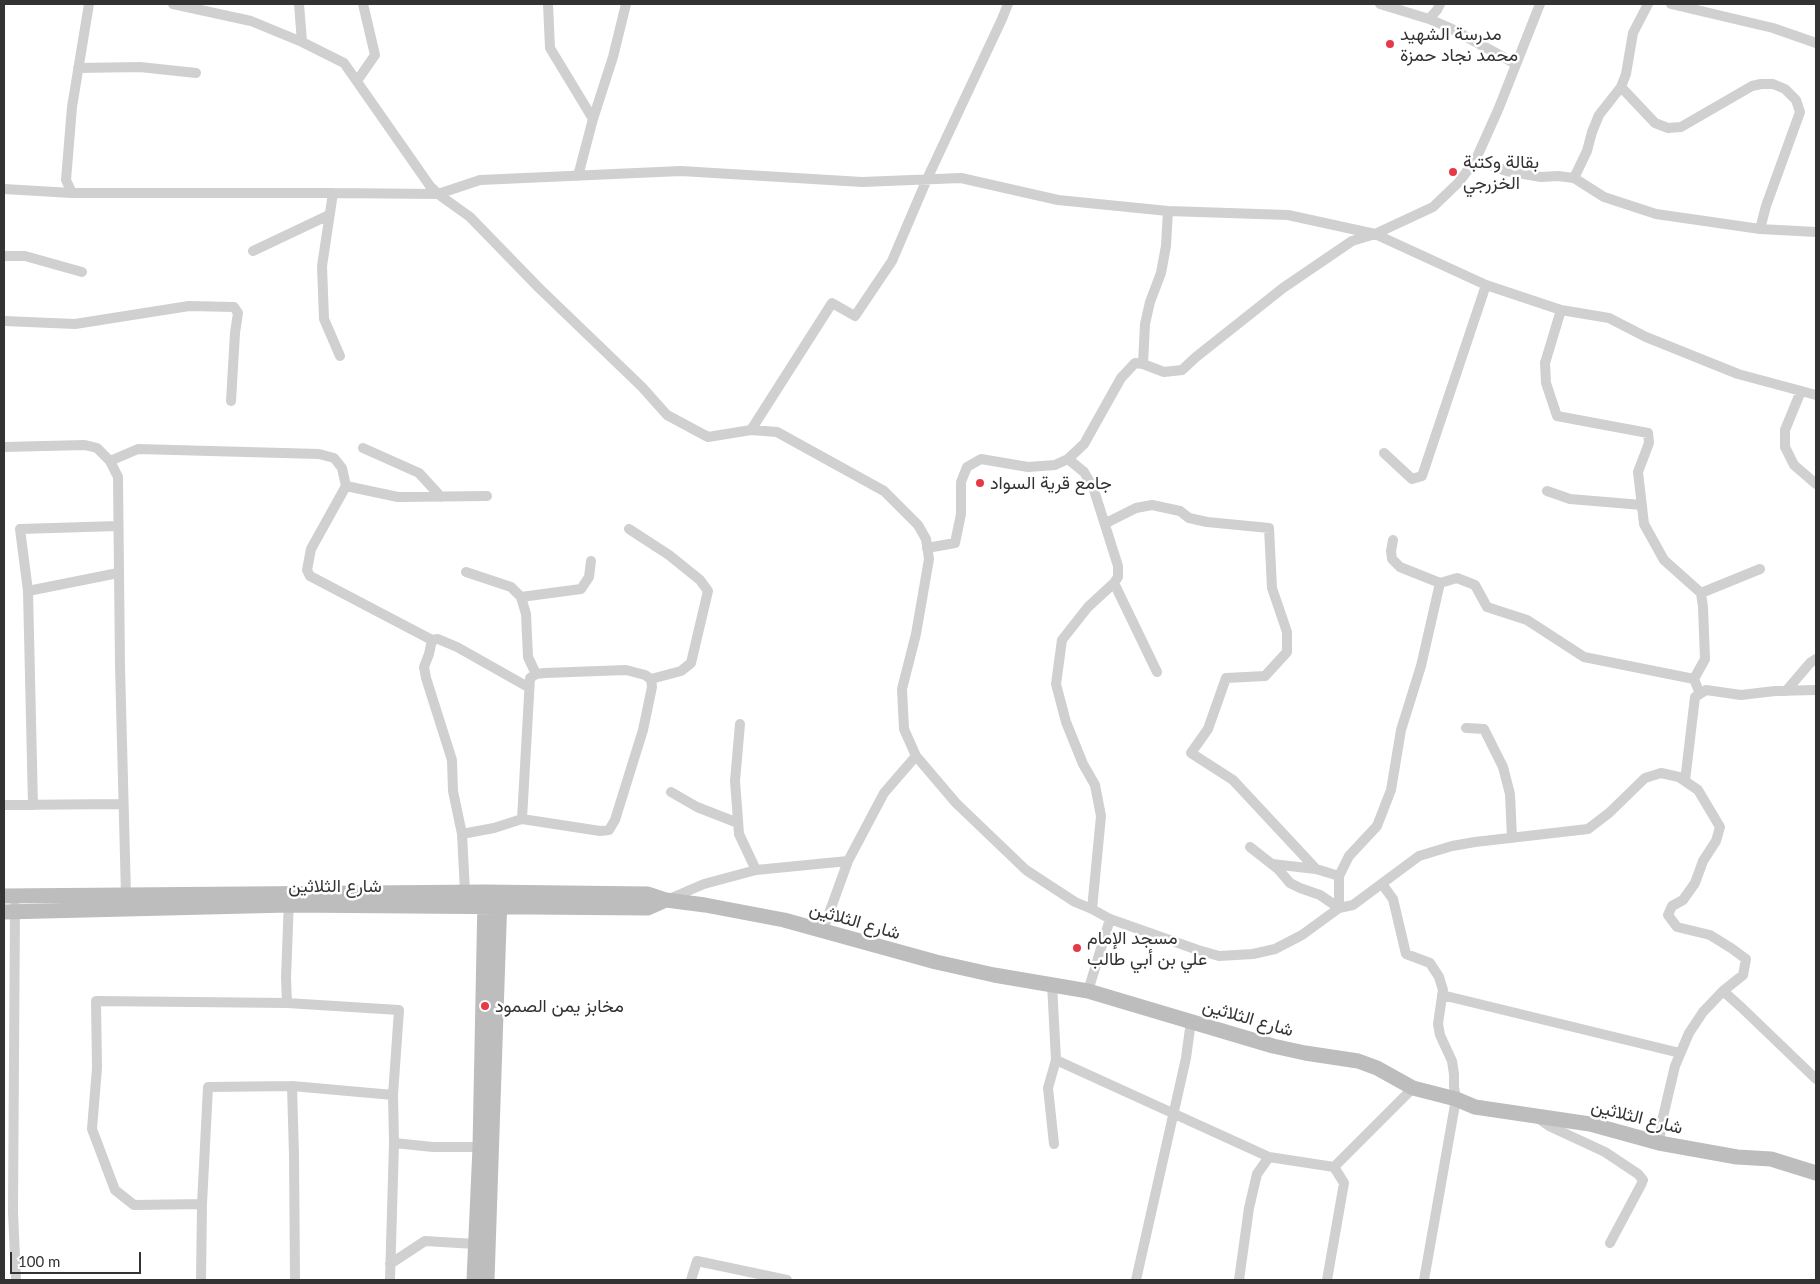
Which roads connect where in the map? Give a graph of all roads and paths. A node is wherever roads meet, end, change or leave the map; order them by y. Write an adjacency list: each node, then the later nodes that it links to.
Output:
1 (89, 4): 18 (street)
2 (173, 4): 13 (street)
3 (299, 4): 15 (street)
4 (362, 4): 20 (street)
5 (548, 4): 22 (street)
6 (626, 4): 22 (street)
7 (1008, 4): 26 (street)
8 (1380, 4): 14 (street)
9 (1440, 4): 14 (street)
10 (1540, 4): 17 (street)
11 (1648, 4): 21 (street)
12 (1671, 4): 16 (street)
13 (187, 5): 15 (street)
14 (1429, 19): 17 (street)
15 (302, 42): 20 (street)
16 (1816, 43)
17 (1516, 64): 23 (street)
18 (78, 68): 19 (street); 29 (street)
19 (196, 73)
20 (358, 81): 30 (street)
21 (1621, 87): 25 (street); 33 (street)
22 (593, 119): 24 (street)
23 (1476, 159): 25 (street); 35 (street)
24 (578, 176): 26 (street); 30 (street)
25 (1574, 178): 33 (street)
26 (927, 179): 31 (street); 47 (street)
27 (4, 189): 29 (street)
28 (333, 192): 29 (street); 30 (street); 32 (street)
29 (72, 193)
30 (438, 194): 47 (street)
31 (1168, 211): 35 (street); 43 (street)
32 (329, 215): 36 (street); 42 (street)
33 (1760, 229): 34 (street)
34 (1816, 232)
35 (1375, 234): 39 (street); 43 (street)
36 (253, 251)
37 (4, 256): 38 (street)
38 (82, 272)
39 (1486, 284): 40 (street); 50 (street)
40 (1561, 310): 44 (street); 58 (street)
41 (4, 321): 46 (street)
42 (340, 356)
43 (1143, 364): 51 (street)
44 (1801, 391): 45 (street); 53 (street)
45 (1816, 395)
46 (231, 401)
47 (751, 430): 63 (street)
48 (4, 447): 52 (street)
49 (362, 448): 57 (street)
50 (1384, 453)
51 (1068, 459): 59 (street); 63 (street)
52 (110, 461): 54 (street); 60 (street)
53 (1816, 484)
54 (346, 486): 57 (street); 73 (street)
55 (1547, 491): 58 (street)
56 (487, 496): 57 (street)
57 (441, 497)
58 (1642, 505): 71 (street)
59 (1106, 523): 68 (street); 98 (street)
60 (118, 526): 67 (street); 70 (street)
61 (629, 529): 77 (street)
62 (1392, 540): 69 (street)
63 (927, 548): 85 (street)
64 (592, 561): 72 (street)
65 (1760, 568): 71 (street)
66 (466, 572): 72 (street)
67 (118, 573): 70 (street); 88 (street)
68 (1114, 583): 75 (street); 109 (street)
69 (1440, 583): 78 (street); 100 (street)
70 (28, 591): 90 (street)
71 (1701, 594): 78 (street)
72 (521, 597): 76 (street)
73 (432, 640): 79 (street); 93 (street)
74 (1816, 659): 81 (street)
75 (1157, 672)
76 (536, 674): 77 (street); 79 (street)
77 (651, 679): 91 (street)
78 (1694, 679): 82 (street)
79 (528, 687): 91 (street)
80 (1816, 690): 81 (street)
81 (1786, 691): 82 (street)
82 (1700, 694): 86 (street)
83 (740, 724): 92 (street)
84 (1466, 728): 94 (street)
85 (916, 756): 96 (street); 109 (street)
86 (1685, 781): 94 (street); 115 (street)
87 (671, 792): 92 (street)
88 (124, 804): 90 (street); 103 (street)
89 (4, 805): 90 (street)
90 (33, 805)
91 (522, 819): 93 (street)
92 (738, 823): 99 (street)
93 (462, 834): 102 (street)
94 (1512, 838): 101 (street)
95 (1250, 847): 97 (street)
96 (848, 861): 99 (street); 112 (street)
97 (1272, 864): 98 (street); 108 (street)
98 (1316, 869): 100 (street)
99 (756, 870): 107 (street)
100 (1339, 876): 108 (street)
101 (1382, 884): 108 (street); 116 (street)
102 (465, 892): 105 (street, شارع الثلاثين); 106 (street, شارع الثلاثين)
103 (126, 895): 104 (street, شارع الثلاثين); 105 (street, شارع الثلاثين)
104 (10, 896): 110 (street)
105 (289, 899): 106 (street, شارع الثلاثين); 110 (street, شارع الثلاثين); 117 (street)
106 (493, 899): 107 (street, شارع الثلاثين); 132 (street); 146 (street)
107 (666, 900): 112 (street, شارع الثلاثين)
108 (1339, 908): 111 (street)
109 (1092, 909): 111 (street)
110 (10, 912): 118 (street)
111 (1110, 919): 114 (street)
112 (823, 930): 113 (street, شارع الثلاثين)
113 (1052, 984): 114 (street, شارع الثلاثين); 121 (street)
114 (1088, 991): 119 (street, شارع الثلاثين)
115 (1723, 991): 120 (street); 122 (street)
116 (1442, 995): 120 (street); 126 (street)
117 (287, 1003): 125 (street); 136 (street)
118 (9, 1007): 137 (street)
119 (1192, 1021): 124 (street, شارع الثلاثين); 127 (street)
120 (1680, 1053): 130 (street)
121 (1056, 1060): 127 (street); 131 (street)
122 (1816, 1079)
123 (292, 1086): 125 (street); 136 (street); 143 (street)
124 (1413, 1088): 126 (street, شارع الثلاثين); 134 (street)
125 (393, 1095): 129 (street)
126 (1456, 1099): 128 (street, شارع الثلاثين); 152 (street)
127 (1174, 1113): 133 (street); 149 (street)
128 (1535, 1116): 130 (street, شارع الثلاثين); 138 (street)
129 (394, 1143): 132 (street); 140 (street)
130 (1659, 1143): 135 (street, شارع الثلاثين)
131 (1054, 1144)
132 (480, 1147): 139 (street)
133 (1269, 1157): 134 (street); 150 (street)
134 (1334, 1166): 151 (street)
135 (1816, 1173)
136 (202, 1204): 142 (street)
137 (8, 1212): 141 (street)
138 (1610, 1243)
139 (475, 1244): 140 (street); 145 (street)
140 (390, 1264): 144 (street)
141 (16, 1280)
142 (201, 1280)
143 (294, 1280)
144 (390, 1280)
145 (474, 1280)
146 (487, 1280)
147 (691, 1280): 148 (street)
148 (787, 1280)
149 (1136, 1280)
150 (1239, 1280)
151 (1327, 1280)
152 (1424, 1280)

